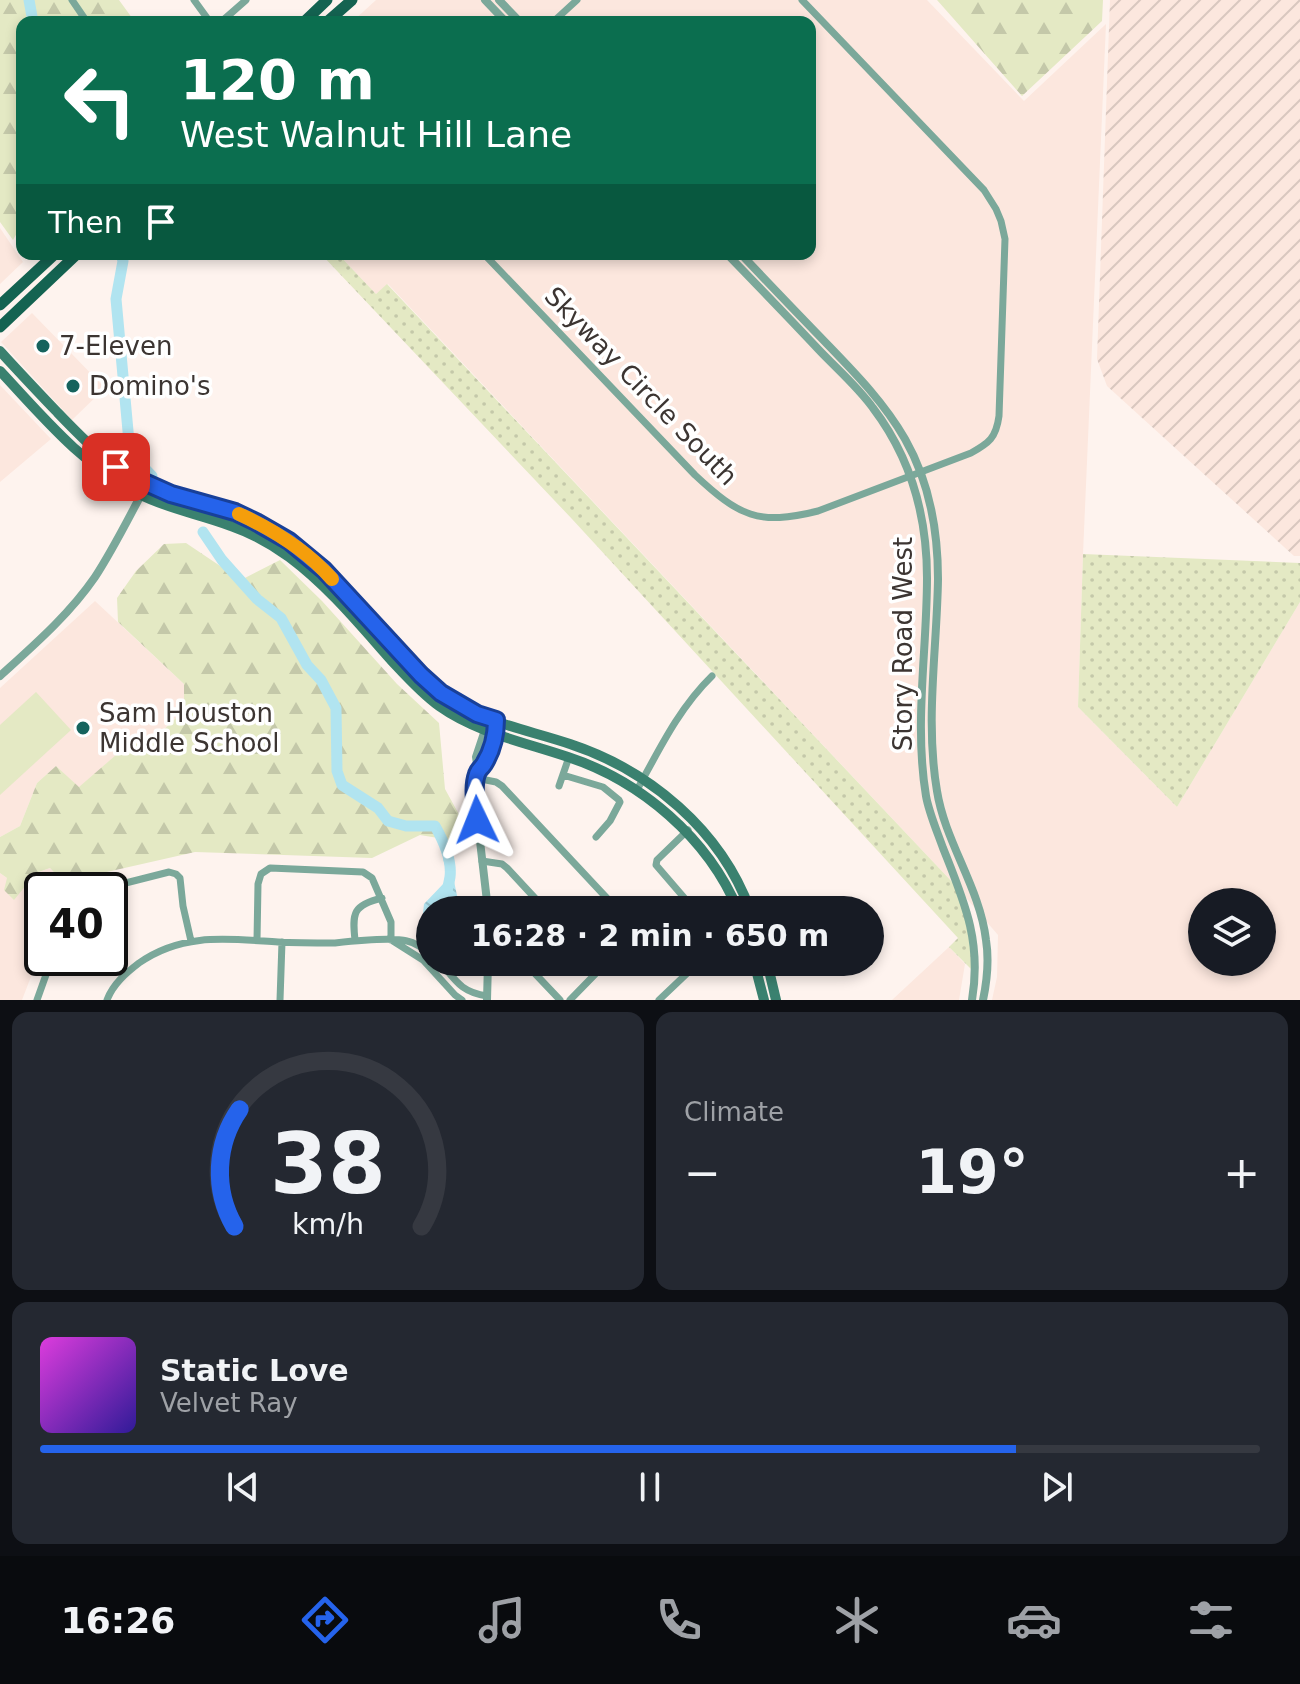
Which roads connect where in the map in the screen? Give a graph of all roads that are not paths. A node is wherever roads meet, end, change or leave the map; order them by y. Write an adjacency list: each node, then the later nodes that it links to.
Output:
1 (246, 0): 8 (street)
2 (327, 0): 9 (main road)
3 (352, 0): 10 (main road)
4 (485, 0): 11 (street)
5 (499, 0): 12 (street)
6 (577, 0): 13 (street)
7 (802, 0): 28 (street, Skyway Circle South)
8 (228, 16)
9 (310, 16)
10 (334, 16)
11 (500, 16)
12 (514, 16)
13 (560, 16)
14 (49, 260): 19 (main road)
15 (71, 260): 22 (main road)
16 (490, 260): 29 (street, Skyway Circle South)
17 (733, 260): 21 (street, Story Road West)
18 (747, 260): 20 (street, Story Road West)
19 (0, 305)
20 (795, 311): 21 (street); 24 (street, Story Road West)
21 (791, 321): 24 (street, Story Road West)
22 (0, 327)
23 (0, 351): 26 (main road)
24 (836, 361): 28 (street, Story Road West); 29 (street, Story Road West)
25 (0, 371): 27 (main road)
26 (61, 416): 27 (main road); 30 (main road)
27 (52, 425): 31 (main road)
28 (920, 472): 29 (street, Skyway Circle South); 58 (street, Story Road West)
29 (910, 476): 59 (street, Story Road West)
30 (146, 484): 31 (street); 32 (main road)
31 (141, 495): 34 (main road); 36 (street)
32 (220, 508): 33 (main road); 34 (main road)
33 (235, 512): 35 (main road); 38 (main road)
34 (216, 521): 35 (main road)
35 (229, 525): 39 (main road)
36 (0, 676)
37 (712, 676): 43 (street)
38 (496, 720): 39 (street); 43 (main road)
39 (491, 732): 40 (main road); 41 (street)
40 (569, 757): 42 (street); 45 (main road)
41 (477, 775): 49 (street); 53 (street)
42 (563, 775): 44 (street); 48 (street)
43 (643, 778): 45 (street); 46 (main road)
44 (559, 786)
45 (637, 790): 47 (main road)
46 (695, 823): 47 (street); 56 (main road)
47 (686, 831): 54 (street); 55 (main road)
48 (596, 837)
49 (482, 861): 51 (street); 52 (street)
50 (128, 882): 63 (street)
51 (486, 896)
52 (533, 896)
53 (605, 896)
54 (683, 896)
55 (731, 896)
56 (743, 896)
57 (382, 898): 60 (street); 61 (street); 62 (street)
58 (980, 916): 59 (street); 85 (street, Story Road West)
59 (969, 918): 84 (street, Story Road West)
60 (257, 940): 63 (street); 64 (street)
61 (355, 940): 62 (street); 64 (street)
62 (391, 940): 65 (street); 78 (street)
63 (191, 941): 76 (street)
64 (282, 942): 77 (street)
65 (416, 945)
66 (46, 976): 75 (street)
67 (452, 976): 74 (street)
68 (488, 976): 74 (street)
69 (537, 976): 79 (street)
70 (593, 976): 80 (street)
71 (684, 976): 81 (street)
72 (758, 976): 82 (main road)
73 (770, 976): 83 (main road)
74 (487, 998)
75 (37, 1000)
76 (107, 1000)
77 (280, 1000)
78 (462, 1000)
79 (560, 1000)
80 (570, 1000)
81 (659, 1000)
82 (764, 1000)
83 (776, 1000)
84 (972, 1000)
85 (983, 1000)

